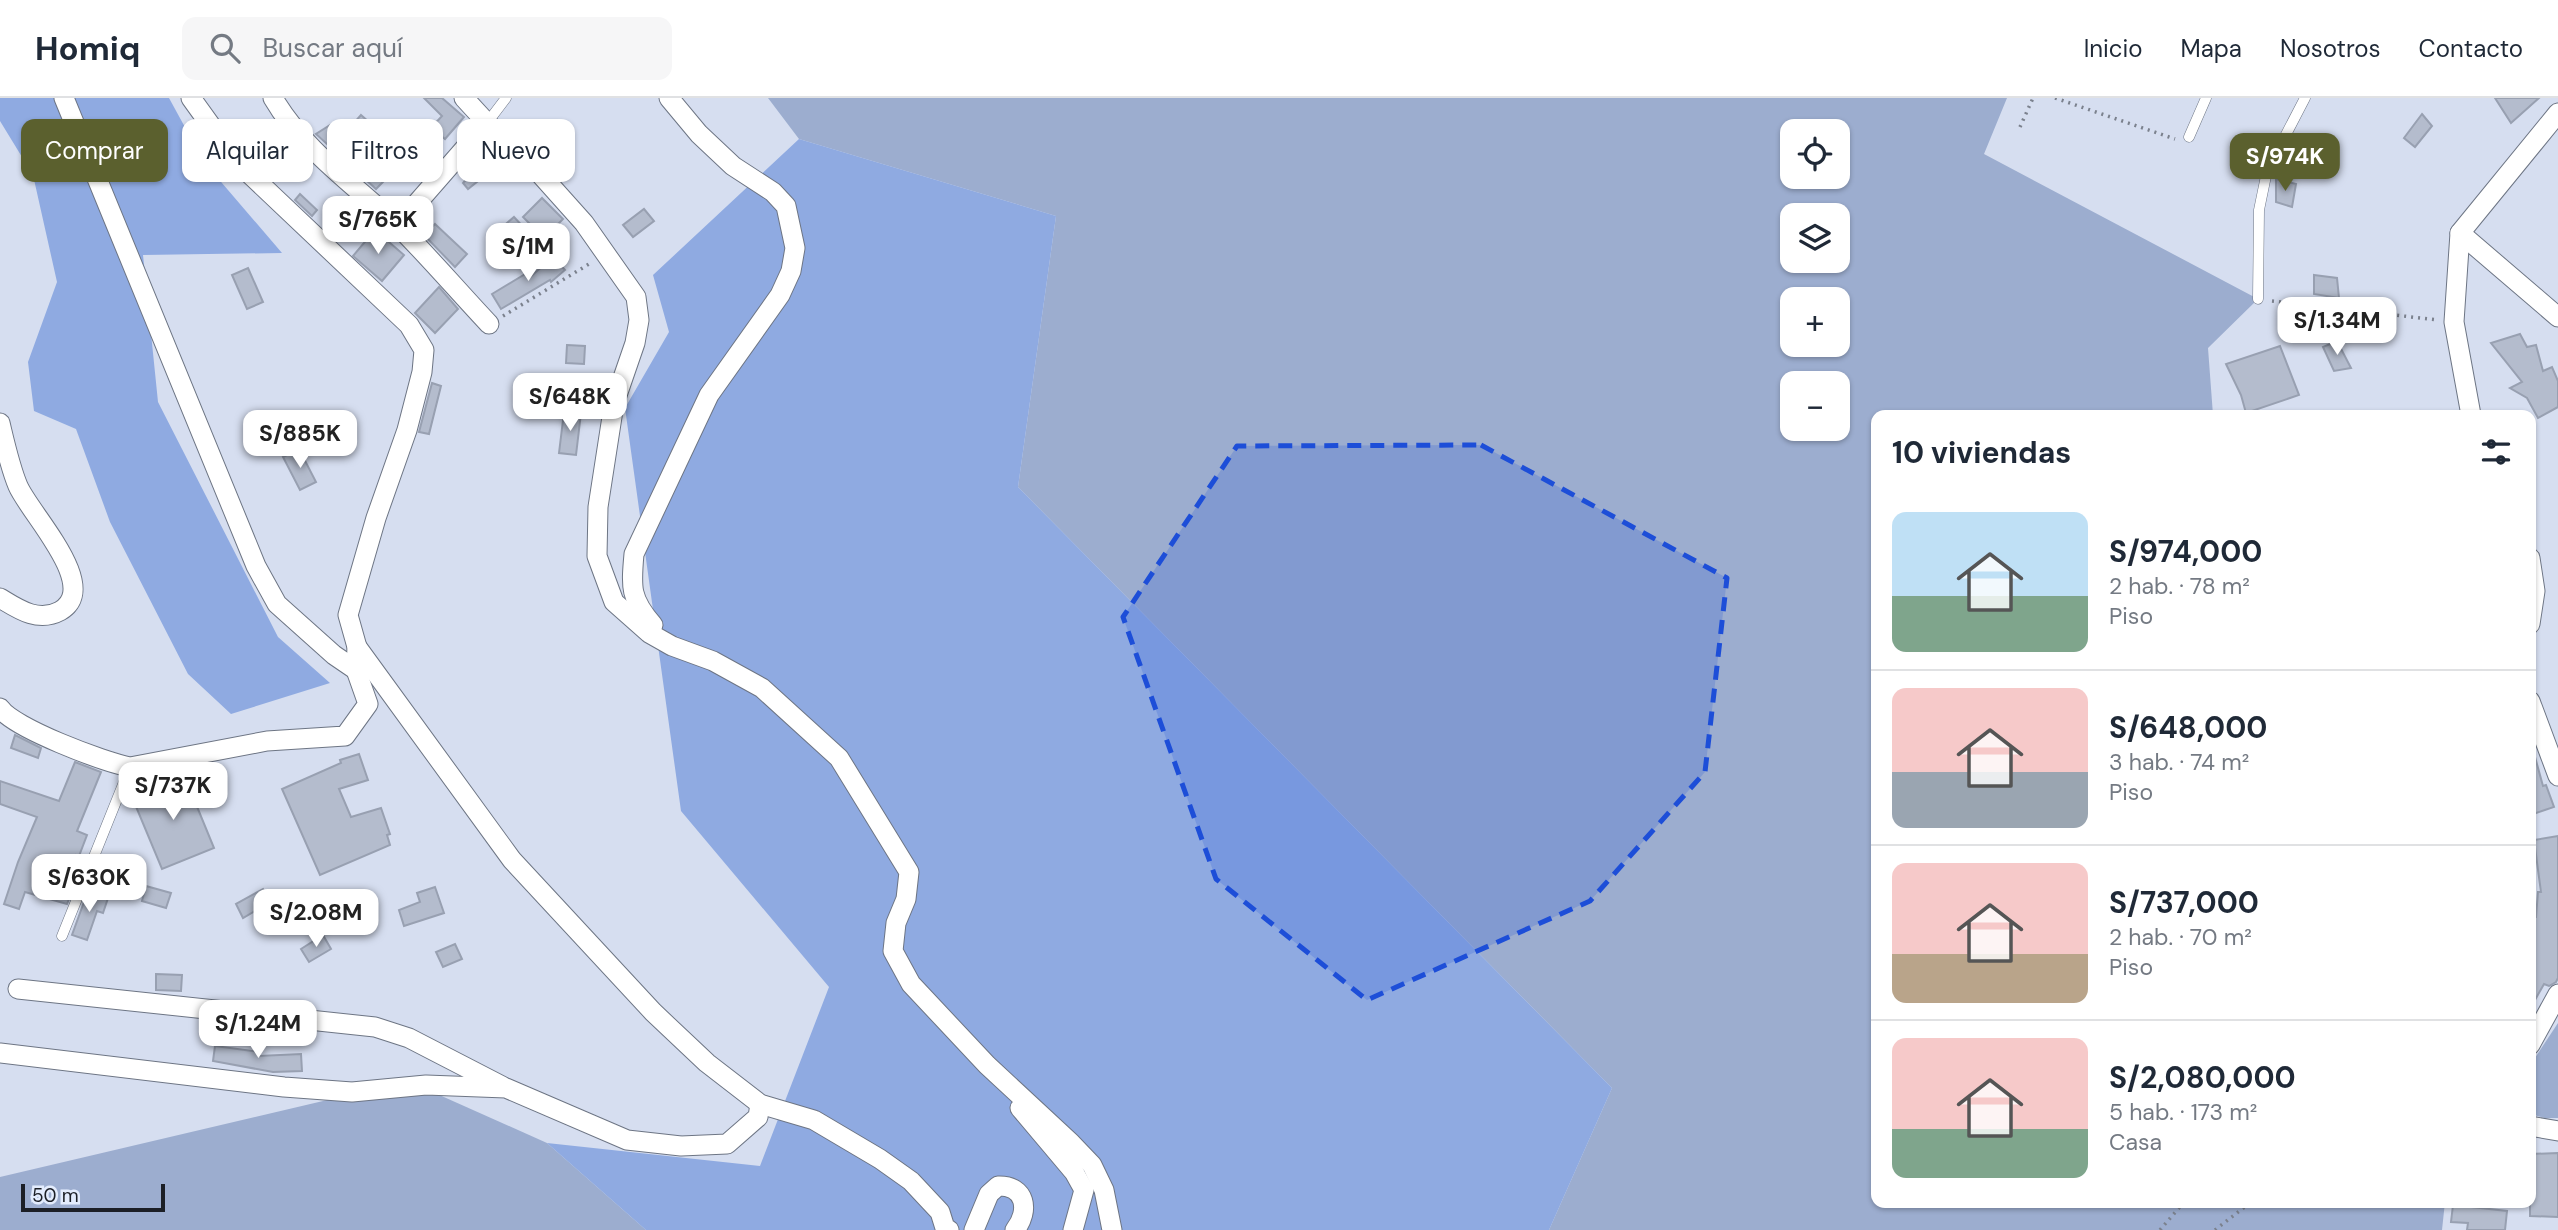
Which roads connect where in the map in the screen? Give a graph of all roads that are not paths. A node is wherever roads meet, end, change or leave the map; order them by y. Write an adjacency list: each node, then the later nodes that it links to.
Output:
1 (64, 98): 25 (street)
2 (191, 98): 24 (street)
3 (273, 98): 15 (street)
4 (464, 98): 10 (street)
5 (506, 98): 11 (lane)
6 (669, 98): 23 (street)
7 (2206, 98): 12 (lane)
8 (2305, 98): 17 (lane)
9 (2558, 113): 16 (street)
10 (483, 119)
11 (490, 119)
12 (2189, 137)
13 (457, 157): 15 (street)
14 (547, 182): 23 (street)
15 (397, 226): 19 (street)
16 (2460, 233): 18 (street); 20 (street)
17 (2258, 299)
18 (2558, 317)
19 (489, 324)
20 (2471, 410)
21 (0, 423): 22 (street)
22 (0, 598)
23 (672, 646): 35 (street)
24 (357, 647): 25 (street); 37 (street)
25 (356, 670): 28 (street)
26 (1, 716): 28 (street)
27 (2536, 717): 29 (street)
28 (130, 767): 30 (lane)
29 (2558, 776)
30 (62, 936)
31 (18, 989): 36 (street)
32 (2558, 994): 33 (street)
33 (2536, 1034)
34 (0, 1053): 36 (street)
35 (987, 1065): 43 (street); 44 (street)
36 (506, 1088): 37 (street)
37 (760, 1104): 40 (street)
38 (2536, 1127): 39 (street)
39 (2558, 1131)
40 (949, 1230)
41 (974, 1230): 42 (street)
42 (1015, 1230)
43 (1073, 1230)
44 (1112, 1230)

